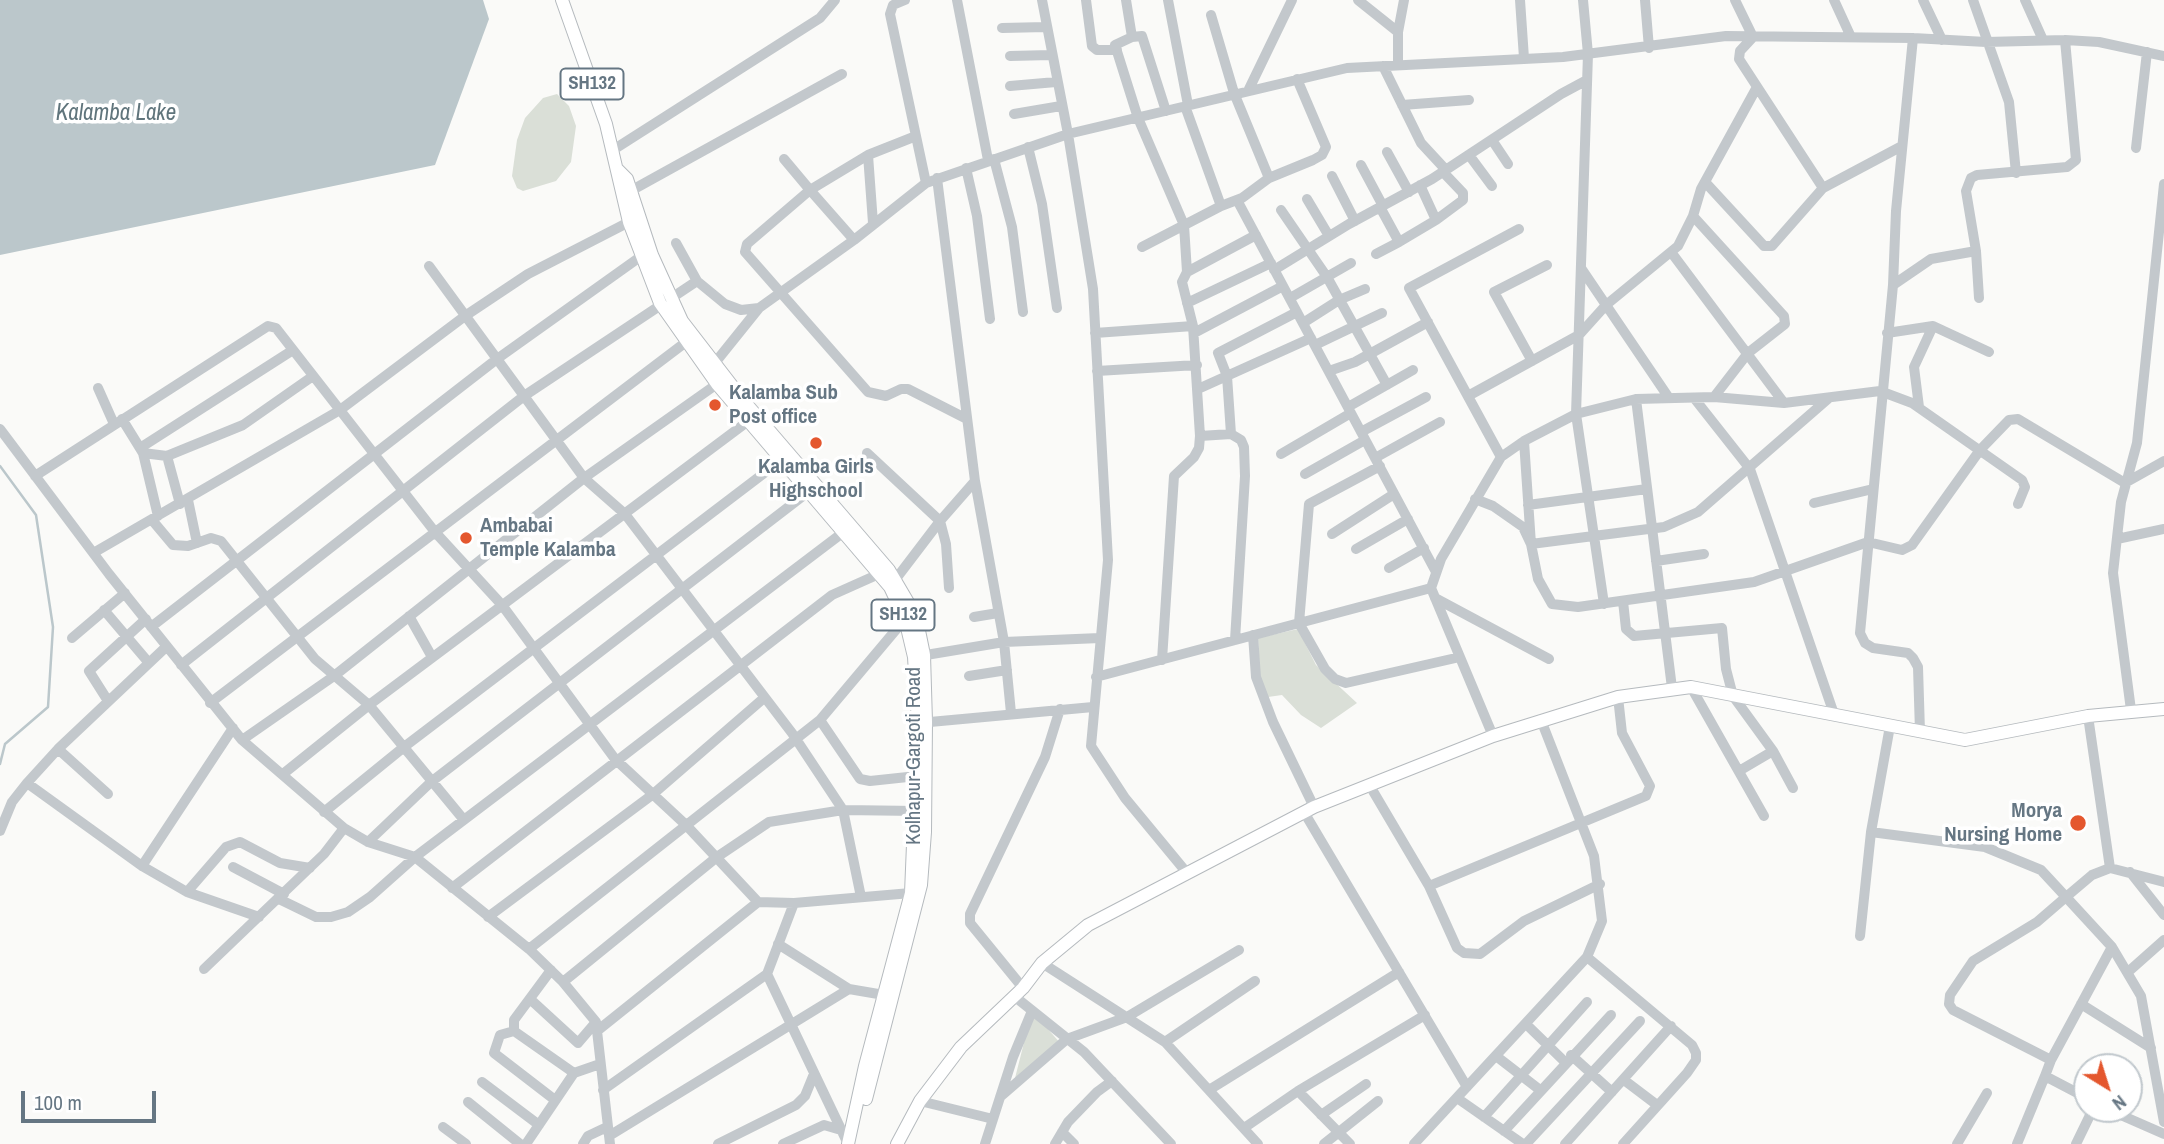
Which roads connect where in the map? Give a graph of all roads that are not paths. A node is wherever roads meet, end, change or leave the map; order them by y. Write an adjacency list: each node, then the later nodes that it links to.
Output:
1 (562, 0): 63 (main road, SH132)
2 (835, 0): 63 (street)
3 (905, 0): 58 (street)
4 (957, 0): 68 (street)
5 (1042, 0): 21 (street)
6 (1086, 0): 33 (street)
7 (1126, 0): 24 (street)
8 (1168, 0): 51 (street)
9 (1292, 0): 48 (street)
10 (1357, 0): 23 (street)
11 (1404, 0): 23 (street)
12 (1520, 0): 39 (street)
13 (1583, 0): 35 (street)
14 (1644, 0): 32 (street)
15 (1735, 0): 25 (street)
16 (1834, 0): 26 (street)
17 (1923, 0): 28 (street)
18 (1973, 0): 31 (street)
19 (2025, 0): 29 (street)
20 (1211, 15): 49 (street)
21 (1046, 27): 22 (street); 36 (street)
22 (1002, 29)
23 (1398, 32): 40 (street)
24 (1132, 37): 33 (street); 54 (street)
25 (1753, 37): 26 (street); 32 (street); 47 (street)
26 (1851, 37): 27 (street)
27 (1913, 38): 28 (street); 60 (street)
28 (1942, 40): 31 (street)
29 (2043, 40): 30 (street); 31 (street)
30 (2065, 40): 34 (street); 73 (street)
31 (1986, 42): 73 (street)
32 (1648, 48): 35 (street)
33 (1117, 50): 56 (street)
34 (2147, 52): 38 (street); 62 (street)
35 (1588, 54): 39 (street); 44 (street)
36 (1051, 55): 37 (street); 45 (street)
37 (1010, 56)
38 (2164, 56)
39 (1524, 58): 40 (street)
40 (1398, 64): 41 (street)
41 (1383, 66): 43 (street); 52 (street)
42 (842, 74): 85 (street)
43 (1297, 79): 48 (street); 76 (street)
44 (1587, 80): 59 (street); 114 (street)
45 (1056, 82): 46 (street); 53 (street)
46 (1010, 86)
47 (1757, 87): 77 (street); 82 (street)
48 (1249, 89): 49 (street)
49 (1234, 93): 51 (street); 76 (street)
50 (1469, 100): 52 (street)
51 (1186, 105): 54 (street); 89 (street)
52 (1402, 105): 72 (street)
53 (1060, 106): 55 (street); 57 (street)
54 (1166, 111): 56 (street)
55 (1014, 114)
56 (1138, 118): 57 (street); 97 (street)
57 (1068, 134): 61 (street); 140 (street)
58 (916, 136): 65 (street); 78 (street)
59 (1492, 140): 66 (street); 69 (street)
60 (1902, 146): 82 (street); 118 (street)
61 (1028, 147): 68 (street); 129 (street)
62 (2136, 148)
63 (613, 150): 85 (main road, SH132)
64 (1387, 152): 84 (street)
65 (868, 155): 83 (street); 96 (street)
66 (1469, 155): 72 (street); 81 (street)
67 (784, 159): 83 (street)
68 (991, 160): 71 (street); 130 (street)
69 (1508, 164)
70 (1361, 165): 90 (street)
71 (965, 168): 75 (street); 134 (street)
72 (1445, 171): 80 (street); 93 (street)
73 (2016, 173): 106 (street)
74 (1332, 176): 94 (street)
75 (937, 178): 78 (street); 176 (street)
76 (1269, 178): 88 (street)
77 (1705, 182): 82 (street); 92 (street)
78 (926, 183): 96 (street)
79 (2164, 184): 87 (street)
80 (1420, 186): 84 (street); 93 (street)
81 (1492, 186)
82 (1823, 188)
83 (810, 190): 101 (street); 121 (street)
84 (1409, 192): 90 (street)
85 (626, 194): 95 (main road, Kolhapur-Gargoti Road / SH132); 124 (main road)
86 (1307, 199): 100 (street)
87 (2163, 199): 201 (street)
88 (1237, 200): 89 (street); 99 (street)
89 (1221, 206): 97 (street)
90 (1381, 206): 94 (street); 102 (street)
91 (1281, 210): 105 (street)
92 (1693, 216): 107 (street); 148 (street)
93 (1436, 220): 102 (street)
94 (1355, 221): 100 (street)
95 (629, 222): 109 (main road, Kolhapur-Gargoti Road / SH132); 133 (street)
96 (873, 223): 101 (street)
97 (1184, 225): 104 (street); 115 (street)
98 (1518, 229): 135 (street)
99 (1256, 235): 113 (street); 115 (street)
100 (1329, 236): 105 (street)
101 (854, 240): 121 (street)
102 (1399, 242): 108 (street)
103 (676, 243): 117 (street)
104 (1142, 247)
105 (1306, 250): 113 (street); 116 (street)
106 (1976, 251): 118 (street); 123 (street)
107 (1671, 252): 127 (street); 148 (street)
108 (1376, 254)
109 (640, 257): 124 (main road, Kolhapur-Gargoti Road / SH132); 149 (street)
110 (1351, 263): 116 (street)
111 (1547, 265): 150 (street)
112 (429, 266): 133 (street)
113 (1273, 266): 119 (street); 126 (street)
114 (1581, 268): 127 (street); 142 (street)
115 (1187, 272): 126 (street)
116 (1327, 276): 122 (street); 125 (street)
117 (697, 281): 124 (street); 128 (street)
118 (1893, 285): 141 (street)
119 (1283, 286): 122 (street); 139 (street)
120 (1366, 289): 125 (street)
121 (779, 293): 128 (street); 176 (street)
122 (1290, 298): 131 (street)
123 (1979, 298)
124 (665, 300): 143 (main road, Kolhapur-Gargoti Road / SH132); 151 (main road); 163 (street)
125 (1339, 300): 136 (street); 137 (street)
126 (1187, 303): 139 (street)
127 (1606, 305): 142 (street); 167 (street)
128 (759, 308): 151 (street)
129 (1057, 308)
130 (1023, 312)
131 (1297, 312): 136 (street); 157 (street)
132 (1382, 313): 137 (street)
133 (465, 316): 149 (street); 173 (street)
134 (990, 319)
135 (1428, 322): 147 (street); 164 (street)
136 (1303, 323): 144 (street)
137 (1352, 326): 144 (street); 147 (street)
138 (1933, 326): 141 (street); 146 (street); 172 (street)
139 (1193, 330): 140 (street); 152 (street)
140 (1095, 333): 154 (street)
141 (1887, 333): 162 (street)
142 (1579, 335): 150 (street); 175 (street)
143 (686, 342): 158 (main road, Kolhapur-Gargoti Road / SH132); 184 (street)
144 (1313, 342): 155 (street); 157 (street)
145 (293, 350): 156 (street); 177 (street); 187 (street)
146 (1989, 352)
147 (1370, 353): 155 (street); 159 (street)
148 (1748, 353): 166 (street); 171 (street)
149 (497, 359): 163 (street); 191 (street)
150 (1532, 361): 164 (street)
151 (714, 365): 239 (main road)
152 (1197, 365): 154 (street); 161 (street)
153 (1413, 370): 159 (street)
154 (1097, 371): 262 (street)
155 (1329, 371): 174 (street)
156 (313, 376): 173 (street); 190 (street)
157 (1227, 376): 161 (street); 181 (street)
158 (717, 384): 178 (main road, Kolhapur-Gargoti Road / SH132); 199 (street)
159 (1387, 385): 174 (street)
160 (98, 388): 177 (street)
161 (1198, 389): 182 (street)
162 (1880, 391): 169 (street); 172 (street); 203 (street)
163 (524, 396): 184 (street); 204 (street)
164 (1468, 396): 192 (street)
165 (1426, 397): 183 (street)
166 (1714, 397): 168 (street); 171 (street)
167 (1669, 398): 168 (street); 170 (street)
168 (1694, 398): 196 (street)
169 (1830, 398): 171 (street); 196 (street)
170 (1636, 399): 175 (street); 202 (street)
171 (1784, 403)
172 (1919, 407): 186 (street)
173 (340, 410): 191 (street); 209 (street)
174 (1349, 410): 183 (street); 189 (street)
175 (1576, 414): 185 (street); 207 (street)
176 (965, 418): 200 (street)
177 (118, 422): 187 (street); 198 (street)
178 (747, 422): 193 (main road, Kolhapur-Gargoti Road / SH132); 213 (street)
179 (1440, 422): 195 (street)
180 (0, 429): 198 (street)
181 (1231, 434): 182 (street); 263 (street)
182 (1200, 436): 271 (street)
183 (1363, 436): 195 (street); 197 (street)
184 (556, 440): 199 (street); 220 (street)
185 (1524, 441): 192 (street); 211 (street)
186 (1980, 450): 201 (street); 212 (street); 224 (street)
187 (141, 451): 190 (street); 214 (street)
188 (867, 453): 216 (street)
189 (1280, 454)
190 (167, 456): 209 (street)
191 (374, 456): 204 (street); 232 (street)
192 (1501, 457): 208 (street)
193 (780, 461): 205 (main road, Kolhapur-Gargoti Road / SH132); 231 (street)
194 (2164, 461): 201 (street)
195 (1378, 462): 206 (street); 255 (street)
196 (1750, 470): 217 (street); 237 (street)
197 (1305, 474)
198 (35, 477): 229 (street)
199 (584, 478): 213 (street); 235 (street)
200 (975, 481): 216 (street); 250 (street)
201 (2125, 483): 223 (street)
202 (1647, 489): 207 (street); 217 (street)
203 (1873, 489): 210 (street); 224 (street)
204 (402, 491): 220 (street); 245 (street)
205 (808, 492): 219 (main road, Kolhapur-Gargoti Road / SH132); 241 (street)
206 (1394, 494): 215 (street); 221 (street)
207 (1588, 497): 211 (street); 222 (street)
208 (1475, 499): 226 (street); 236 (street)
209 (184, 502): 214 (street); 225 (street)
210 (1814, 503)
211 (1528, 505): 226 (street)
212 (2018, 505)
213 (625, 514): 231 (street); 248 (street)
214 (155, 518): 225 (street); 229 (street)
215 (1408, 519): 227 (street); 228 (street)
216 (940, 521): 239 (street); 240 (street)
217 (1652, 528): 222 (street); 233 (street)
218 (2164, 529): 223 (street)
219 (845, 531): 238 (main road, Kolhapur-Gargoti Road / SH132); 256 (street)
220 (435, 532): 235 (street); 259 (street)
221 (1332, 534)
222 (1594, 534): 226 (street); 247 (street)
223 (2117, 539): 291 (street)
224 (1868, 542): 237 (street); 302 (street)
225 (197, 543): 232 (street)
226 (1531, 544): 247 (street)
227 (1424, 548): 234 (street); 236 (street)
228 (1356, 549)
229 (95, 552): 242 (street)
230 (1704, 554): 233 (street)
231 (654, 556): 241 (street); 266 (street)
232 (239, 561): 245 (street); 254 (street)
233 (1656, 561): 244 (street)
234 (1389, 568)
235 (467, 570): 248 (street); 251 (street)
236 (1436, 572): 243 (street)
237 (1786, 573): 244 (street); 293 (street)
238 (879, 574): 239 (main road, Kolhapur-Gargoti Road / SH132); 274 (street)
239 (893, 583): 253 (main road, Kolhapur-Gargoti Road / SH132); 267 (main road)
240 (950, 588)
241 (681, 590): 256 (street); 279 (street)
242 (125, 593): 249 (street); 254 (street)
243 (1433, 593): 255 (street); 269 (street); 270 (street)
244 (1661, 596): 246 (street); 257 (street)
245 (269, 597): 259 (street); 273 (street)
246 (1623, 601): 247 (street); 257 (street)
247 (1604, 604)
248 (502, 605): 266 (street); 268 (street)
249 (104, 610): 260 (street); 261 (street)
250 (998, 613): 252 (street); 264 (street)
251 (409, 616): 268 (street); 276 (street)
252 (974, 617)
253 (905, 619): 267 (main road, Kolhapur-Gargoti Road / SH132); 296 (street)
254 (149, 623): 260 (street); 265 (street)
255 (1299, 624): 258 (street); 269 (street)
256 (713, 629): 274 (street); 299 (street)
257 (1665, 633): 281 (street); 282 (street)
258 (1253, 635): 263 (street); 320 (street)
259 (298, 636): 276 (street); 286 (street)
260 (127, 637): 272 (street); 285 (street)
261 (72, 638)
262 (1100, 639): 264 (street); 278 (street)
263 (1235, 640): 271 (street)
264 (1004, 642): 267 (street); 275 (street)
265 (166, 647): 272 (street); 273 (street)
266 (532, 649): 279 (street); 306 (street)
267 (919, 656): 298 (main road)
268 (432, 657): 287 (street)
269 (1460, 657): 303 (street)
270 (1549, 659)
271 (1162, 660): 278 (street)
272 (149, 663): 285 (street)
273 (181, 665): 286 (street)
274 (741, 666): 284 (street); 309 (street)
275 (1007, 670): 277 (street); 292 (street)
276 (334, 676): 287 (street); 305 (street)
277 (969, 676)
278 (1096, 677): 288 (street)
279 (558, 683): 299 (street); 313 (street)
280 (1691, 687): 281 (main road); 282 (main road); 310 (street)
281 (1672, 688): 283 (main road)
282 (1733, 696): 293 (main road); 308 (street)
283 (1618, 697): 297 (main road); 325 (street)
284 (764, 698): 304 (street); 318 (street)
285 (108, 701): 307 (street)
286 (210, 703): 301 (street)
287 (369, 705): 306 (street); 311 (street)
288 (1093, 707): 289 (street); 337 (street)
289 (1060, 709): 292 (street); 369 (street)
290 (2158, 709): 291 (main road); 295 (street)
291 (2131, 710): 294 (main road)
292 (1011, 713): 298 (street)
293 (1834, 714): 300 (main road)
294 (2088, 716): 302 (main road); 336 (street)
295 (2164, 718)
296 (820, 720): 304 (street); 312 (street)
297 (1541, 720): 303 (main road); 325 (street)
298 (922, 722): 312 (main road, Kolhapur-Gargoti Road); 440 (main road)
299 (589, 723): 309 (street); 324 (street)
300 (1890, 726): 302 (main road); 329 (street)
301 (233, 728): 305 (street); 333 (street)
302 (1920, 732)
303 (1493, 736): 315 (main road)
304 (796, 739): 319 (street); 326 (street)
305 (242, 740): 311 (street)
306 (404, 747): 313 (street); 322 (street)
307 (58, 750): 314 (street); 317 (street)
308 (1773, 751): 310 (street); 316 (street)
309 (615, 759): 318 (street); 342 (street)
310 (1739, 771): 323 (street)
311 (283, 774): 322 (street)
312 (917, 776): 321 (main road, Kolhapur-Gargoti Road)
313 (431, 782): 324 (street); 330 (street)
314 (27, 783): 328 (street); 333 (street)
315 (1370, 786): 320 (main road); 341 (street)
316 (1793, 788)
317 (108, 794)
318 (652, 795): 326 (street); 352 (street)
319 (843, 810): 321 (street); 332 (street); 346 (street)
320 (1309, 810): 337 (main road); 363 (street)
321 (917, 811): 344 (main road, Kolhapur-Gargoti Road)
322 (324, 812): 327 (street)
323 (1764, 816)
324 (464, 820): 331 (street)
325 (1582, 824): 340 (street); 341 (street)
326 (686, 825): 332 (street); 357 (street)
327 (344, 828): 330 (street); 335 (street)
328 (0, 831)
329 (1871, 832): 347 (street); 353 (street)
330 (368, 842): 331 (street)
331 (415, 857): 342 (street); 345 (street)
332 (717, 857): 348 (street); 367 (street)
333 (142, 866): 343 (street)
334 (233, 867): 345 (street)
335 (310, 868): 343 (street); 345 (street)
336 (2110, 868): 338 (street); 347 (street)
337 (1187, 873): 360 (main road)
338 (2130, 873): 339 (street); 350 (street)
339 (2164, 883)
340 (1600, 884): 341 (street); 359 (street)
341 (1429, 886)
342 (452, 888): 352 (street)
343 (187, 891): 351 (street)
344 (911, 893): 346 (street); 370 (main road, Kolhapur-Gargoti Road)
345 (281, 896): 351 (street)
346 (861, 897): 349 (street)
347 (2066, 897): 356 (street); 390 (street)
348 (758, 902): 349 (street); 382 (street)
349 (794, 903): 355 (street)
350 (2164, 915)
351 (259, 917): 361 (street)
352 (488, 917): 357 (street)
353 (1860, 936)
354 (2164, 940): 364 (street)
355 (778, 944): 365 (street); 368 (street)
356 (2112, 947): 364 (street); 373 (street)
357 (529, 949): 362 (street)
358 (1239, 950): 377 (street)
359 (1587, 957): 380 (street); 381 (street)
360 (1042, 963): 369 (main road); 377 (street)
361 (204, 970)
362 (551, 970): 367 (street); 371 (street)
363 (1399, 972): 375 (street); 405 (street)
364 (2128, 972): 387 (street)
365 (767, 974): 379 (street); 404 (street)
366 (1255, 981): 385 (street)
367 (563, 982): 382 (street)
368 (849, 989): 370 (street); 379 (street)
369 (1018, 992): 374 (street); 414 (main road)
370 (884, 995): 439 (main road, Kolhapur-Gargoti Road)
371 (530, 999): 382 (street); 383 (street)
372 (1587, 1002): 386 (street)
373 (2081, 1004): 387 (street); 390 (street)
374 (1032, 1011): 384 (street); 411 (street)
375 (1424, 1014): 403 (street); 407 (street)
376 (1611, 1015): 389 (street)
377 (1127, 1017): 384 (street); 385 (street)
378 (1640, 1021): 395 (street)
379 (792, 1024): 396 (street); 432 (street)
380 (1526, 1024): 386 (street); 388 (street)
381 (1671, 1026): 399 (street); 417 (street)
382 (596, 1027): 393 (street)
383 (514, 1031): 394 (street); 413 (street)
384 (1067, 1039): 401 (street); 411 (street)
385 (1165, 1042): 405 (street)
386 (1548, 1046): 389 (street); 397 (street)
387 (2151, 1048): 391 (street)
388 (1496, 1056): 397 (street); 403 (street)
389 (1568, 1059): 395 (street); 406 (street)
390 (2051, 1060): 398 (street)
391 (2153, 1060): 392 (street); 421 (street)
392 (2164, 1062)
393 (600, 1064): 394 (street); 404 (street)
394 (574, 1073): 413 (street)
395 (1591, 1073): 409 (street); 450 (street)
396 (814, 1074): 427 (street); 437 (street)
397 (1521, 1076): 406 (street); 419 (street)
398 (2045, 1076): 408 (street); 454 (street)
399 (1624, 1080): 409 (street); 417 (street)
400 (482, 1082): 424 (street)
401 (1112, 1082): 429 (street); 445 (street)
402 (1366, 1084): 418 (street)
403 (1467, 1087): 412 (street)
404 (603, 1090): 432 (street)
405 (1209, 1090): 426 (street)
406 (1540, 1090): 428 (street)
407 (1298, 1091): 418 (street); 426 (street)
408 (2073, 1091)
409 (1612, 1092): 451 (street)
410 (1987, 1093): 453 (street)
411 (1000, 1097): 420 (street)
412 (1457, 1098): 419 (street); 449 (street)
413 (555, 1100): 424 (street)
414 (920, 1101): 420 (street); 441 (main road)
415 (1378, 1101): 430 (street)
416 (468, 1102): 434 (street)
417 (1657, 1105): 452 (street)
418 (1321, 1115): 430 (street)
419 (1484, 1117): 428 (street)
420 (993, 1119): 442 (street)
421 (2164, 1122)
422 (2086, 1123): 455 (street)
423 (2139, 1123): 431 (street)
424 (539, 1125): 435 (street)
425 (443, 1127): 433 (street)
426 (1244, 1128): 446 (street)
427 (841, 1130): 438 (street); 439 (street)
428 (1504, 1131): 450 (street)
429 (1062, 1132): 443 (street); 444 (street)
430 (1338, 1132): 447 (street); 448 (street)
431 (2164, 1134)
432 (609, 1136): 436 (street)
433 (466, 1144)
434 (520, 1144)
435 (526, 1144)
436 (583, 1144)
437 (718, 1144)
438 (783, 1144)
439 (848, 1144)
440 (854, 1144)
441 (897, 1144)
442 (985, 1144)
443 (1055, 1144)
444 (1074, 1144)
445 (1171, 1144)
446 (1258, 1144)
447 (1324, 1144)
448 (1350, 1144)
449 (1414, 1144)
450 (1524, 1144)
451 (1565, 1144)
452 (1623, 1144)
453 (1957, 1144)
454 (2017, 1144)
455 (2076, 1144)

